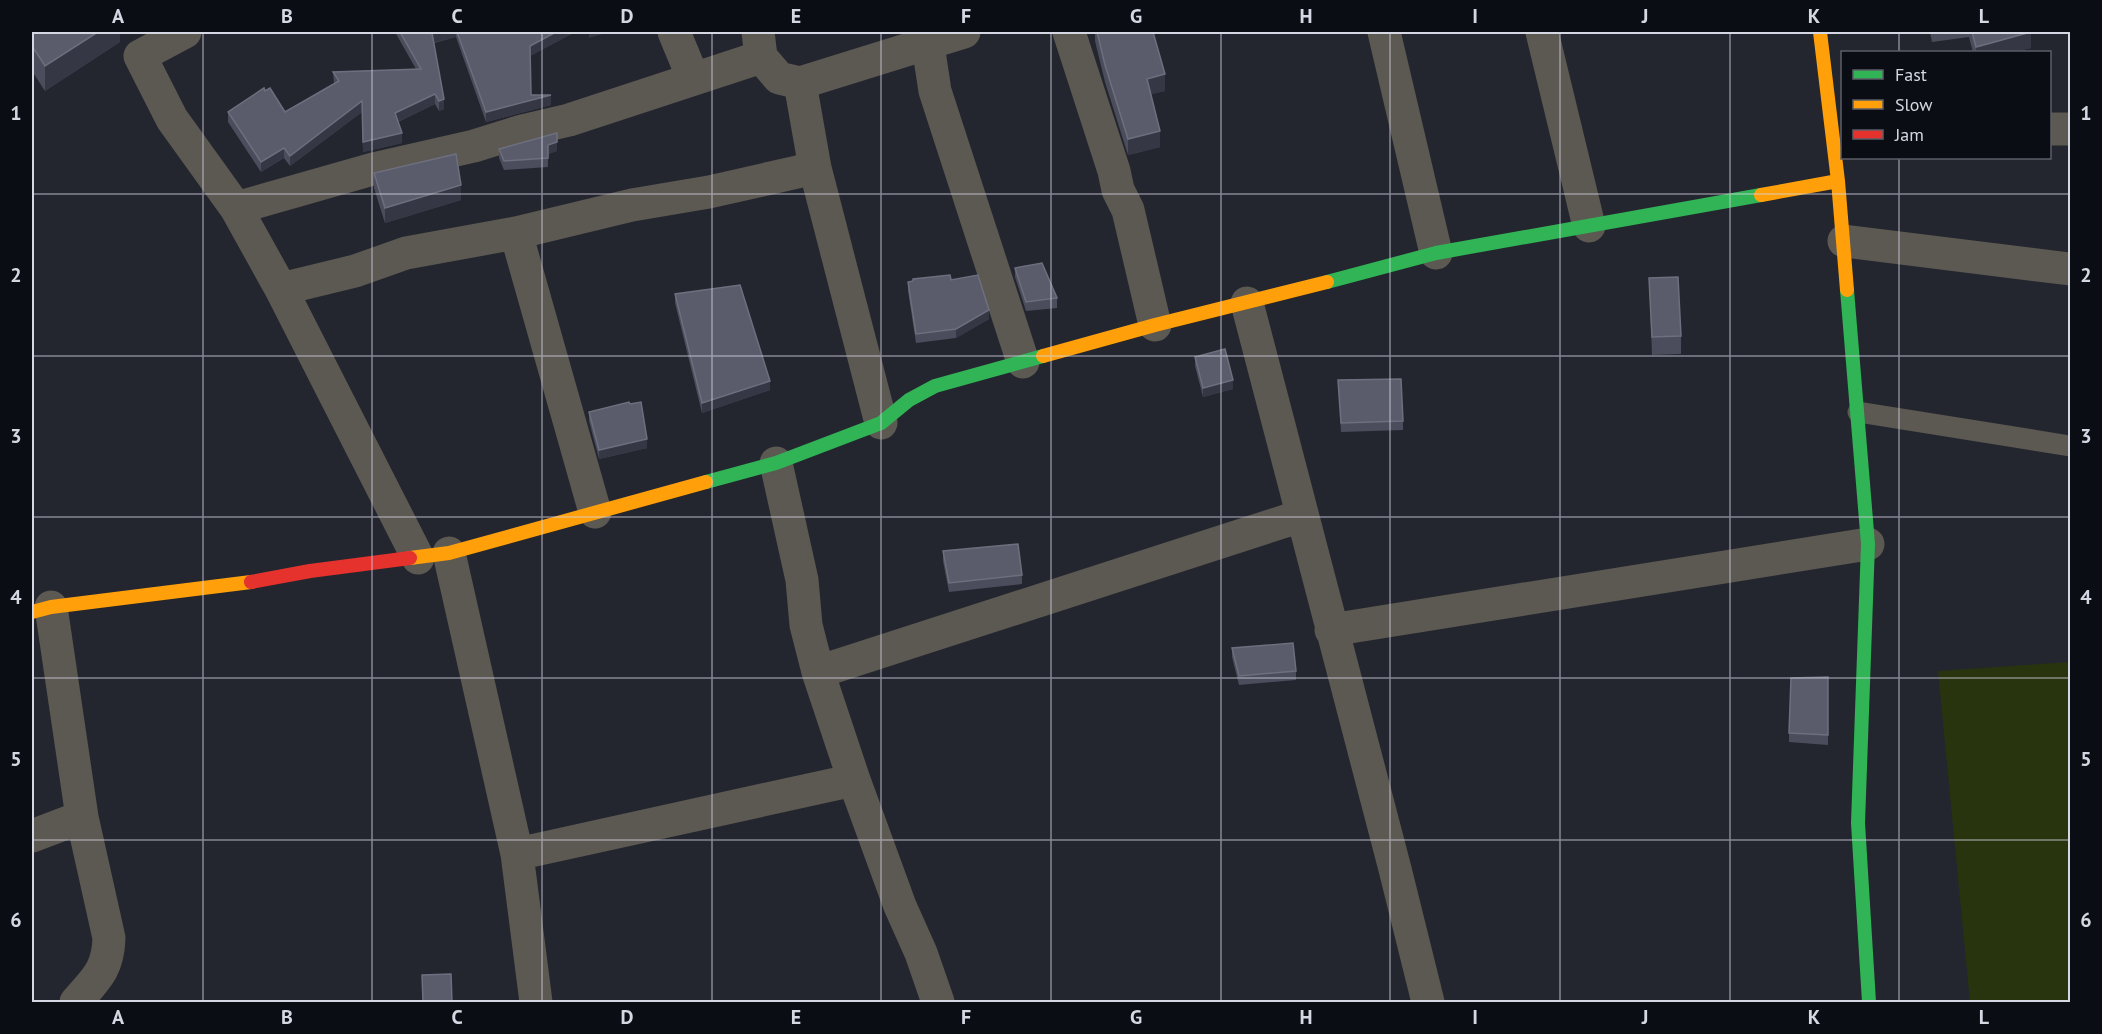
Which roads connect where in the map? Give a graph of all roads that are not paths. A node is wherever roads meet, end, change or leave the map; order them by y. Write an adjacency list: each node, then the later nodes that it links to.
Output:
1 (185, 32): 17 (street)
2 (674, 32): 10 (street)
3 (964, 32): 8 (street)
4 (1069, 32): 25 (street)
5 (1384, 32): 21 (street)
6 (1542, 32): 18 (street)
7 (1820, 32): 14 (street)
8 (927, 37): 11 (street); 26 (street)
9 (759, 44): 10 (street); 11 (street)
10 (693, 78): 17 (street)
11 (800, 83): 15 (street)
12 (2051, 129): 13 (street)
13 (2070, 129)
14 (1838, 138): 16 (street)
15 (815, 168): 19 (street); 28 (street)
16 (1838, 181): 18 (street); 20 (street)
17 (236, 208): 23 (street)
18 (1589, 226): 21 (street)
19 (516, 232): 23 (street); 31 (street)
20 (1844, 241): 22 (street); 27 (street)
21 (1436, 253): 24 (street)
22 (2070, 269)
23 (281, 289): 34 (street)
24 (1247, 303): 25 (street); 32 (street)
25 (1155, 325): 26 (street)
26 (1023, 362): 28 (street)
27 (1858, 412): 29 (lane); 33 (street)
28 (881, 423): 30 (street)
29 (2070, 446)
30 (776, 463): 31 (street); 37 (street)
31 (595, 512): 34 (street)
32 (1301, 516): 36 (street); 37 (street)
33 (1868, 544): 36 (street); 46 (street)
34 (434, 556): 35 (street); 41 (street)
35 (41, 610): 39 (street)
36 (1331, 630): 45 (street)
37 (819, 672): 38 (street)
38 (854, 780): 41 (street); 44 (street)
39 (82, 817): 40 (street); 42 (street)
40 (32, 836)
41 (517, 854): 43 (street)
42 (76, 1002)
43 (536, 1002)
44 (938, 1002)
45 (1428, 1002)
46 (1869, 1002)

